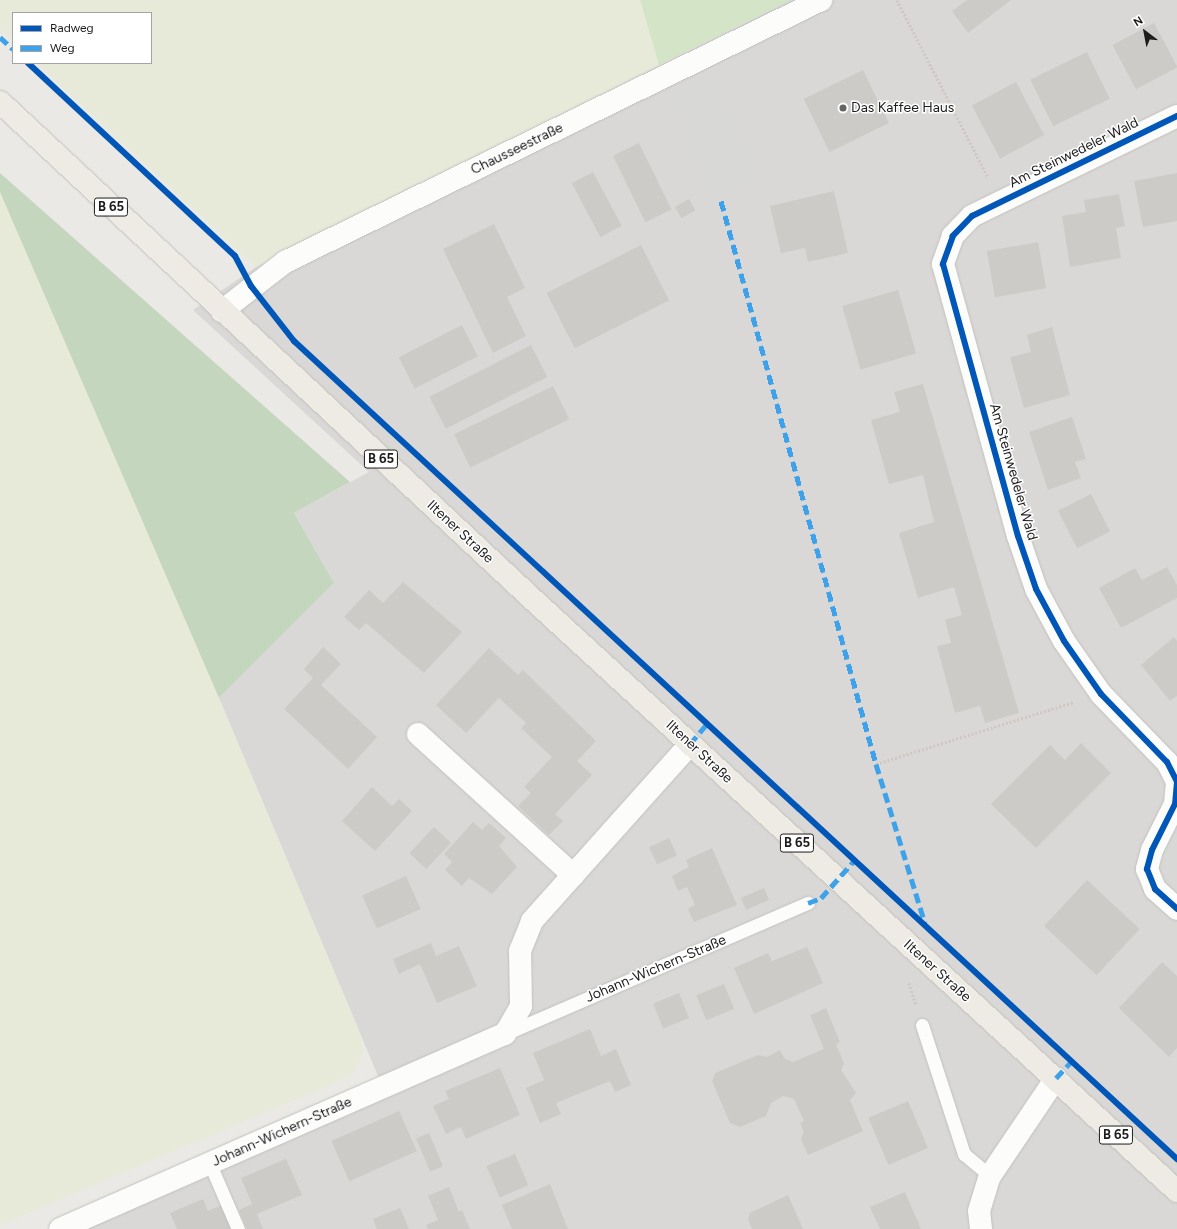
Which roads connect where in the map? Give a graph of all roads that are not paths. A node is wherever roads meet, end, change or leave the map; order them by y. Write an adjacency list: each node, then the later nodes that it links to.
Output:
1 (820, 0): 4 (street, Chausseestraße)
2 (0, 102): 4 (main road, B 65)
3 (1177, 116): 9 (street, Am Steinwedeler Wald)
4 (222, 311): 6 (main road, Iltener Straße / B 65)
5 (418, 734): 7 (street)
6 (690, 744): 7 (street); 12 (main road, Iltener Straße / B 65)
7 (573, 875): 11 (street)
8 (808, 903): 11 (lane, Johann-Wichern-Straße)
9 (1177, 909)
10 (922, 1025): 14 (lane)
11 (504, 1034): 13 (street, Johann-Wichern-Straße)
12 (1056, 1078): 14 (street); 15 (main road, Iltener Straße / B 65)
13 (210, 1164): 16 (street, Johann-Wichern-Straße); 18 (lane)
14 (990, 1176): 19 (street)
15 (1177, 1191)
16 (83, 1224): 17 (street, Johann-Wichern-Straße)
17 (60, 1229)
18 (238, 1229)
19 (981, 1229)

